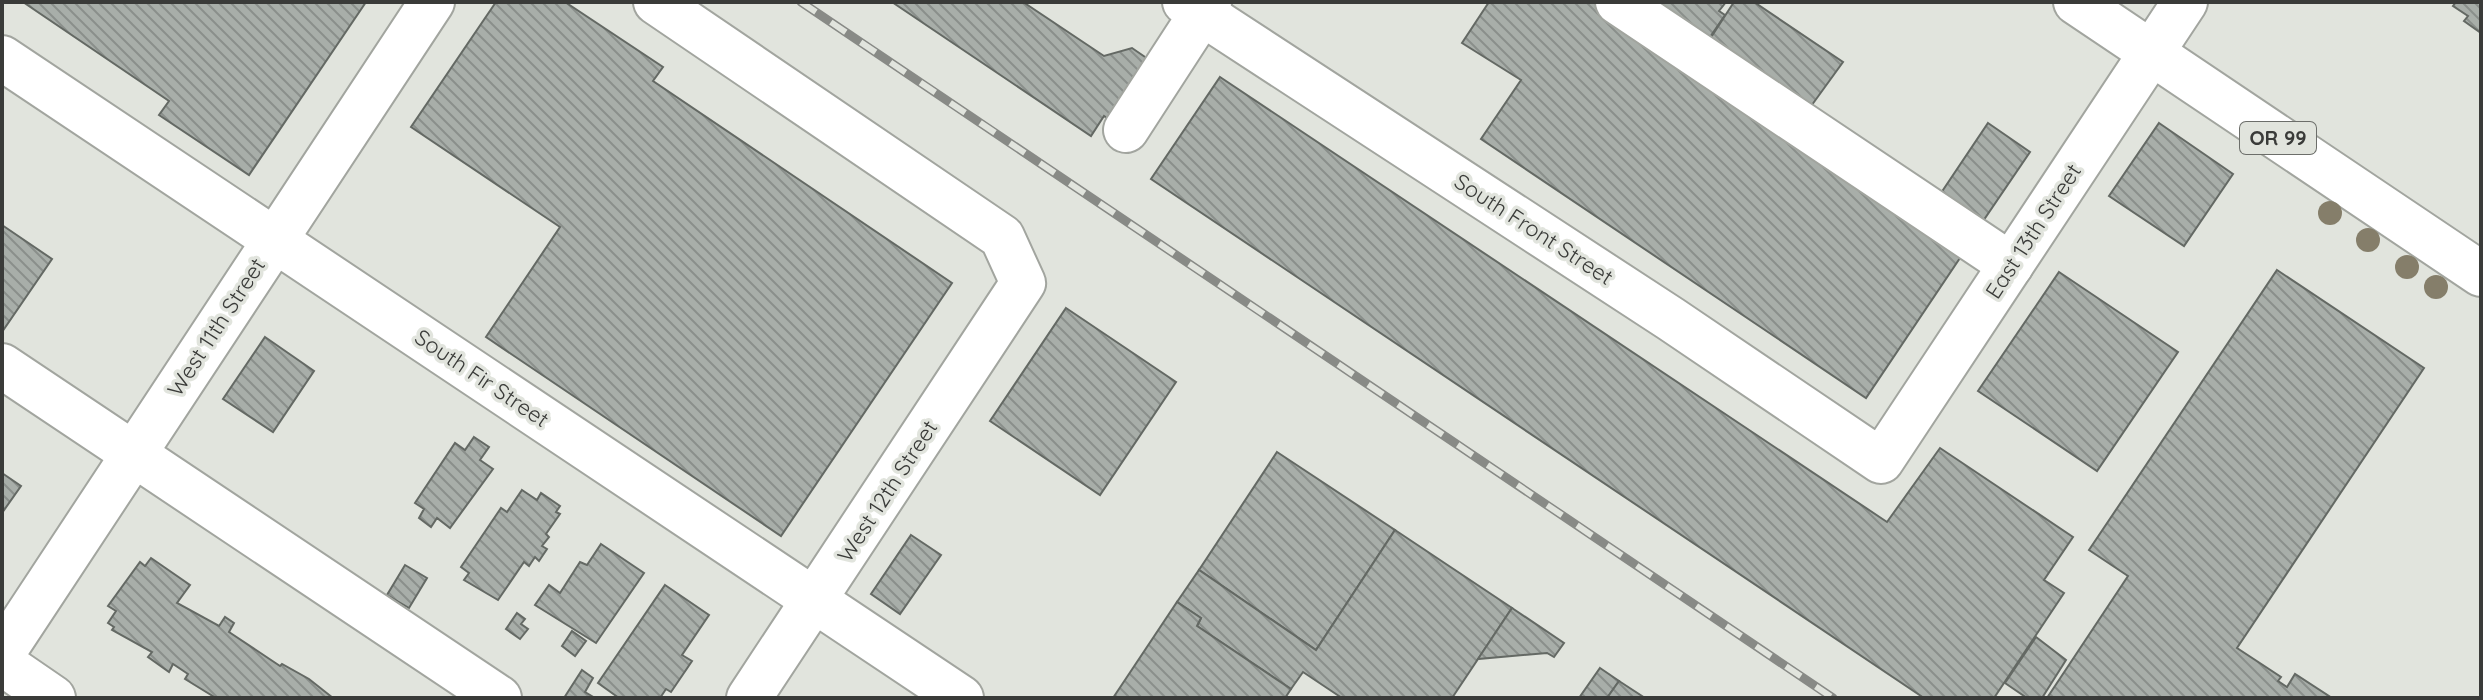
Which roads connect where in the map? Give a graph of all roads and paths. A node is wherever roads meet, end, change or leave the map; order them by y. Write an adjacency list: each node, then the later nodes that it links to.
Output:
1 (432, 2): 10 (street, West 11th Street)
2 (656, 2): 16 (street, West 12th Street)
3 (1618, 2): 11 (street)
4 (2076, 2): 7 (street, OR 99)
5 (2185, 2): 7 (street, East 13th Street)
6 (1199, 6): 9 (street); 15 (street, South Front Street)
7 (2150, 52): 11 (street, East 13th Street); 12 (street, OR 99)
8 (2, 58): 10 (street, South Fir Street)
9 (1126, 130)
10 (274, 239): 14 (street, West 11th Street); 16 (street, South Fir Street)
11 (2011, 265): 15 (street, East 13th Street)
12 (2481, 274)
13 (2, 366): 14 (street)
14 (132, 454): 17 (street, West 11th Street); 20 (street)
15 (1881, 461)
16 (816, 600): 21 (street, West 12th Street); 22 (street, South Fir Street)
17 (2, 654)
18 (2, 663): 19 (street)
19 (53, 698)
20 (499, 698)
21 (749, 698)
22 (961, 698)

